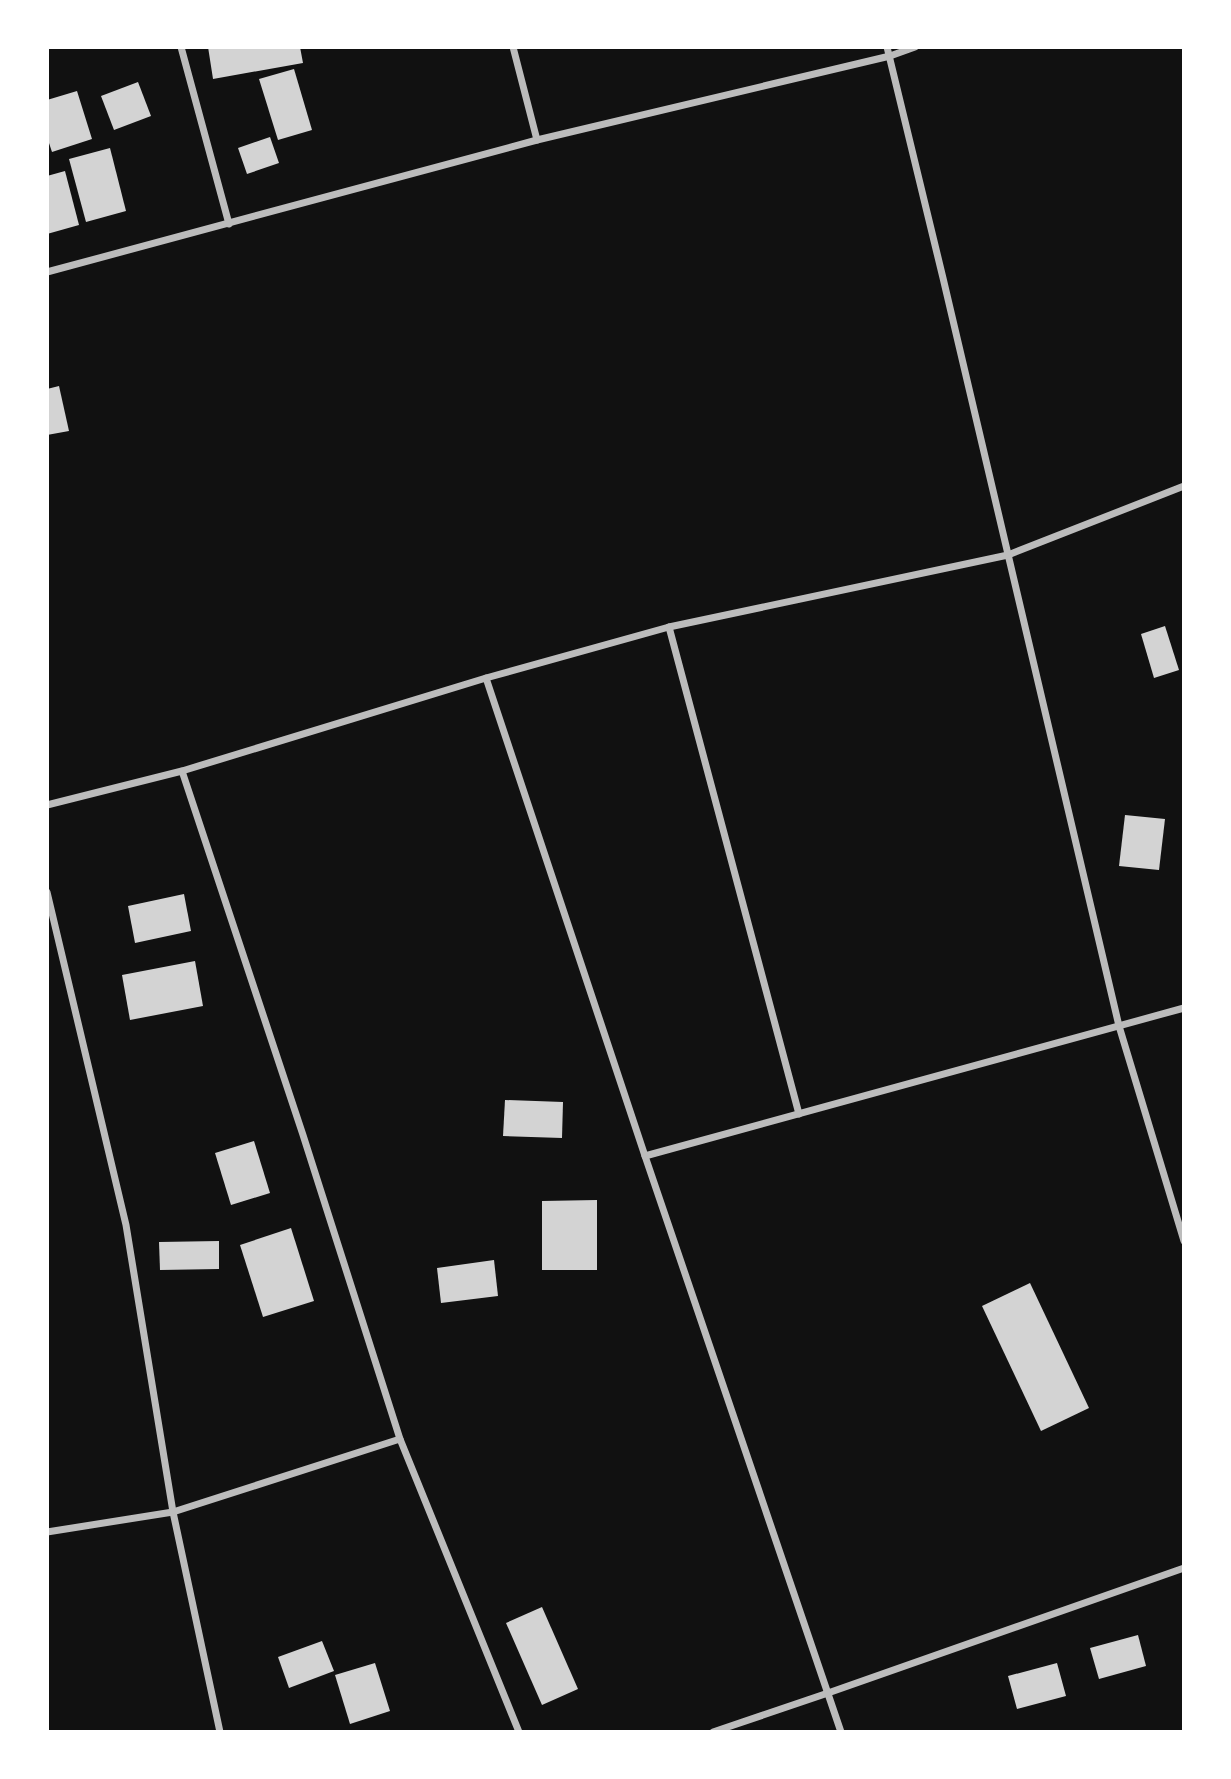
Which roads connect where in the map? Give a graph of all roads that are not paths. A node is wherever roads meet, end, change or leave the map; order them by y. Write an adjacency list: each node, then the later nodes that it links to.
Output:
1 (181, 47): 6 (street)
2 (513, 47): 5 (street)
3 (915, 47): 4 (street)
4 (888, 51): 5 (street); 9 (street)
5 (537, 140): 6 (street)
6 (229, 224): 7 (street)
7 (47, 272)
8 (1184, 486): 9 (street)
9 (1007, 555): 10 (street); 16 (street)
10 (669, 626): 11 (street); 17 (street)
11 (486, 678): 12 (street); 18 (street)
12 (182, 771): 13 (street); 20 (street)
13 (47, 805)
14 (47, 892): 21 (street)
15 (1184, 1008): 16 (street)
16 (1119, 1026): 17 (street); 19 (street)
17 (799, 1114): 18 (street)
18 (645, 1156): 24 (street)
19 (1184, 1241)
20 (400, 1439): 21 (street); 26 (street)
21 (173, 1512): 22 (street); 25 (street)
22 (47, 1532)
23 (1184, 1568): 24 (street)
24 (828, 1693): 27 (street); 28 (street)
25 (220, 1732)
26 (519, 1732)
27 (713, 1732)
28 (841, 1732)

